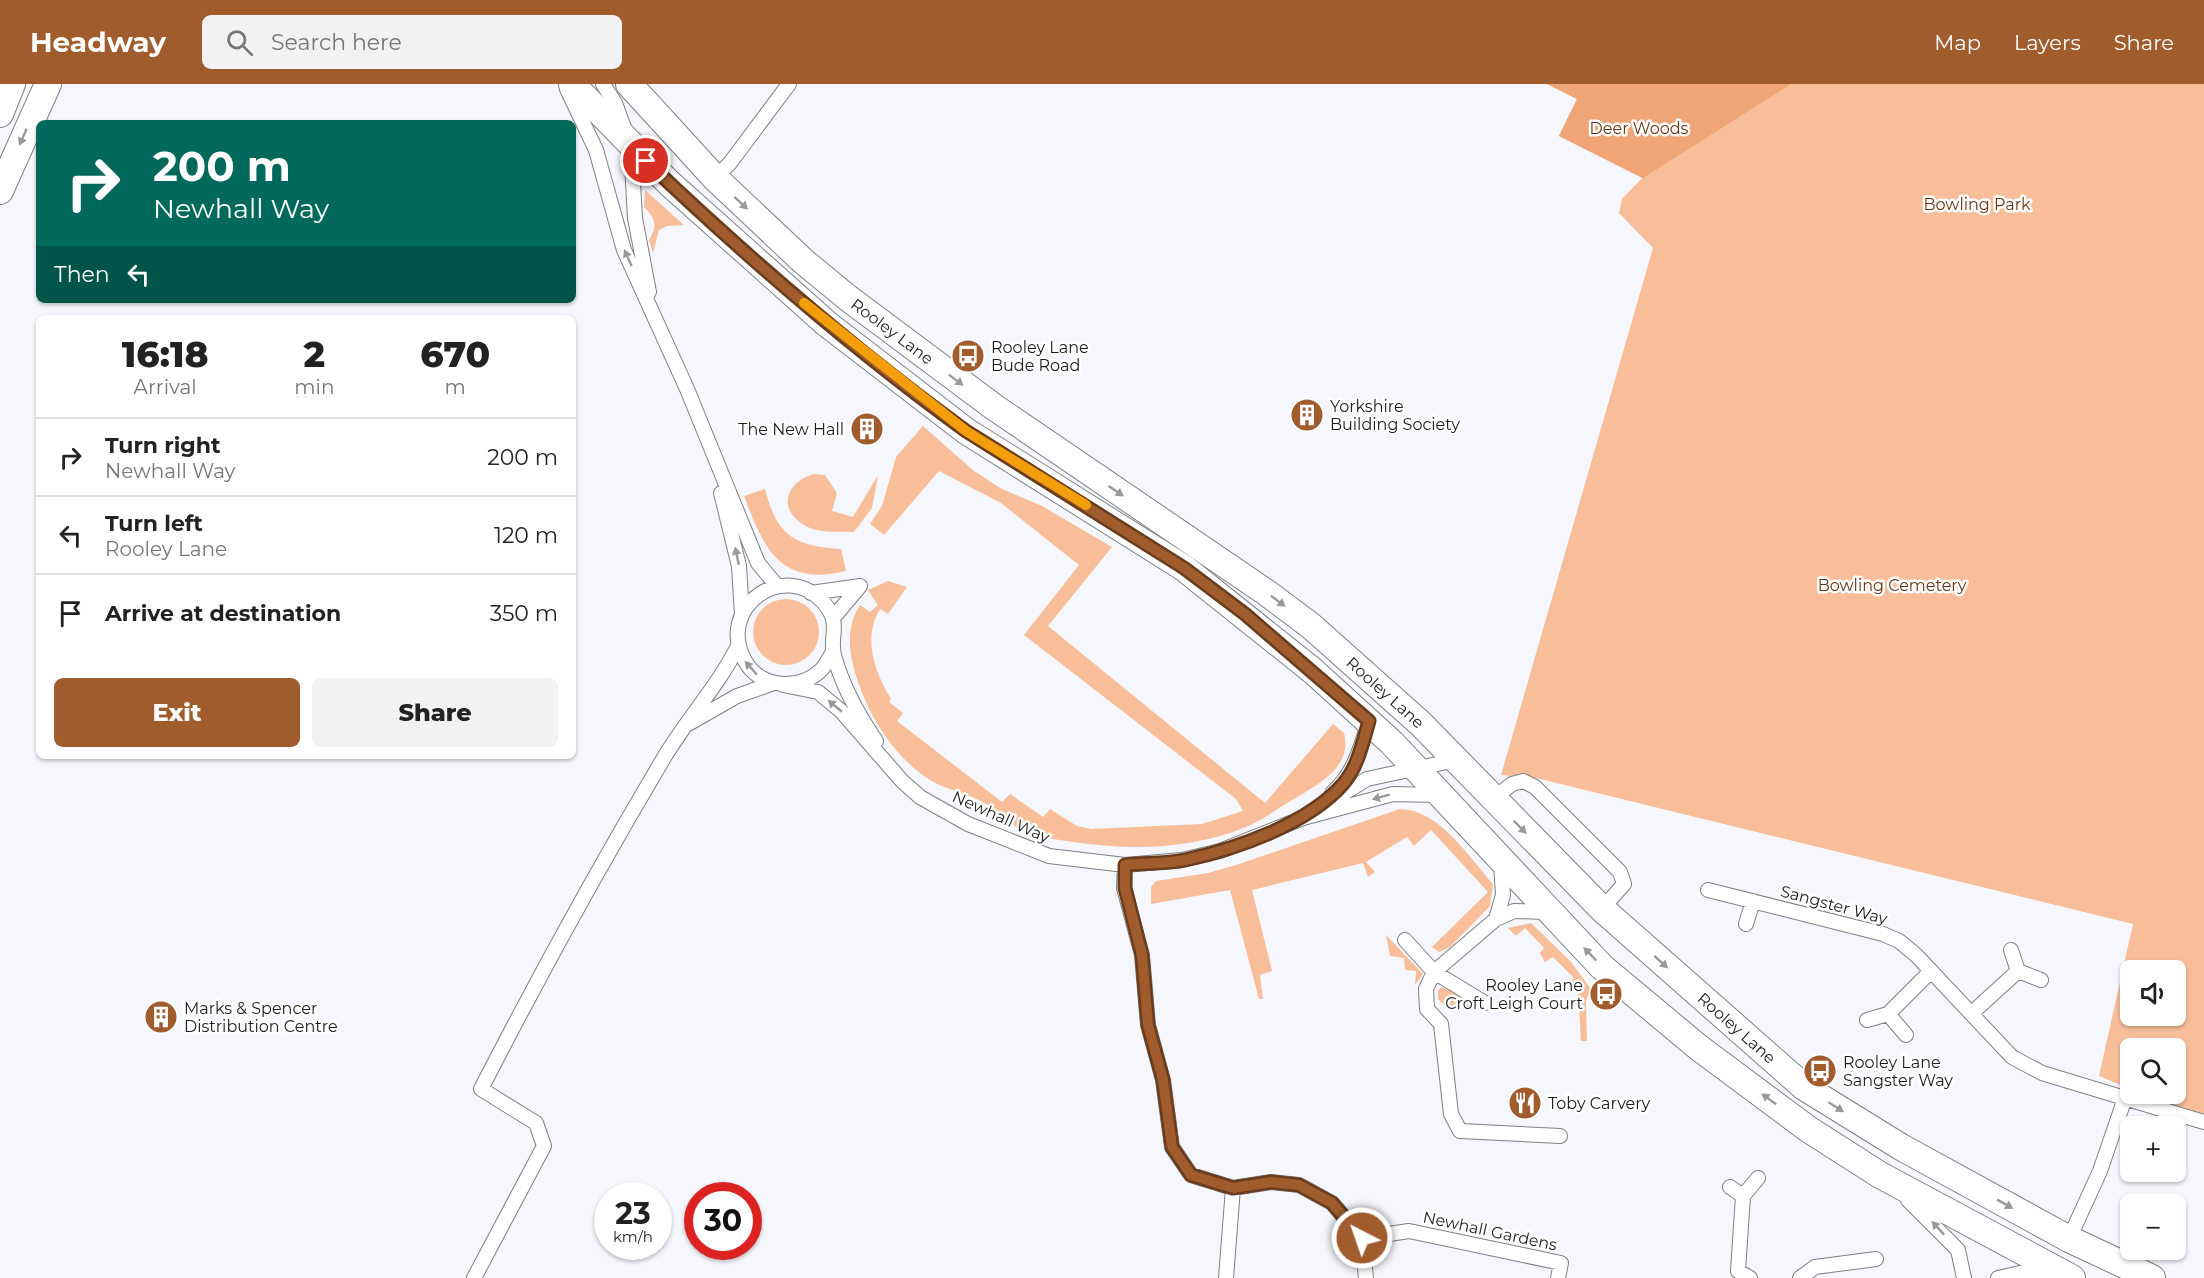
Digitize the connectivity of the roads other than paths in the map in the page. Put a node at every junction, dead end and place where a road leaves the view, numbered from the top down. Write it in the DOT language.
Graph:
graph roads {
  1 [pos="12,84"];
  2 [pos="48,84"];
  3 [pos="565,84"];
  4 [pos="572,84"];
  5 [pos="603,84"];
  6 [pos="629,84"];
  7 [pos="789,84"];
  8 [pos="0,114"];
  9 [pos="632,147"];
  10 [pos="715,178"];
  11 [pos="0,191"];
  12 [pos="653,311"];
  13 [pos="699,422"];
  14 [pos="777,586"];
  15 [pos="811,593"];
  16 [pos="742,614"];
  17 [pos="833,618"];
  18 [pos="738,646"];
  19 [pos="833,652"];
  20 [pos="779,684"];
  21 [pos="1369,721"];
  22 [pos="684,726"];
  23 [pos="1456,760"];
  24 [pos="1415,767"];
  25 [pos="902,781"];
  26 [pos="1439,795"];
  27 [pos="1493,799"];
  28 [pos="1303,818"];
  29 [pos="1502,862"];
  30 [pos="1125,865"];
  31 [pos="1708,890"];
  32 [pos="1753,901"];
  33 [pos="1602,909"];
  34 [pos="1549,912"];
  35 [pos="1496,919"];
  36 [pos="1746,924"];
  37 [pos="1405,940"];
  38 [pos="2011,950"];
  39 [pos="2019,970"];
  40 [pos="1434,972"];
  41 [pos="1930,972"];
  42 [pos="2041,980"];
  43 [pos="1485,1003"];
  44 [pos="1972,1012"];
  45 [pos="1888,1014"];
  46 [pos="1867,1020"];
  47 [pos="1906,1035"];
  48 [pos="2120,1096"];
  49 [pos="2123,1104"];
  50 [pos="2145,1104"];
  51 [pos="2204,1122"];
  52 [pos="1560,1136"];
  53 [pos="1880,1175"];
  54 [pos="1758,1178"];
  55 [pos="1730,1187"];
  56 [pos="1233,1188"];
  57 [pos="1743,1196"];
  58 [pos="1362,1238"];
  59 [pos="2068,1239"];
  60 [pos="1876,1259"];
  61 [pos="474,1278"];
  62 [pos="1226,1278"];
  63 [pos="1366,1278"];
  64 [pos="1558,1278"];
  65 [pos="1750,1278"];
  66 [pos="1800,1278"];
  67 [pos="1964,1278"];
  68 [pos="1998,1278"];
  69 [pos="2071,1278"];
  70 [pos="2152,1278"];
  1 -- 8 [label="highway"];
  2 -- 11 [label="highway, one-way"];
  12 -- 3 [label="street, one-way"];
  4 -- 9 [label="highway, Rooley Lane"];
  5 -- 9 [label="street"];
  6 -- 10 [label="highway, Rooley Lane"];
  7 -- 10 [label="street"];
  9 -- 12 [label="street"];
  9 -- 21 [label="highway, Rooley Lane"];
  10 -- 23 [label="highway, Rooley Lane, one-way"];
  12 -- 13 [label="street"];
  13 -- 14 [label="street"];
  16 -- 13 [label="street, one-way"];
  14 -- 15 [label="street"];
  14 -- 16 [label="street"];
  15 -- 17 [label="street"];
  15 -- 17 [label="street"];
  16 -- 18 [label="street"];
  17 -- 19 [label="street, Newhall Way"];
  20 -- 18 [label="street, Newhall Way, one-way"];
  18 -- 22 [label="street"];
  19 -- 20 [label="street"];
  19 -- 25 [label="street, Newhall Way"];
  20 -- 22 [label="street"];
  25 -- 20 [label="street, Newhall Way, one-way"];
  21 -- 24 [label="highway, Rooley Lane"];
  21 -- 28 [label="street, Newhall Way"];
  22 -- 61 [label="street"];
  23 -- 24 [label="street, Newhall Way"];
  23 -- 27 [label="highway, Rooley Lane"];
  24 -- 26 [label="highway, Rooley Lane"];
  24 -- 28 [label="street, Newhall Way"];
  25 -- 30 [label="street, Newhall Way"];
  26 -- 28 [label="street, Newhall Way, one-way"];
  26 -- 29 [label="highway, Rooley Lane"];
  27 -- 33 [label="highway, Rooley Lane, one-way"];
  27 -- 33 [label="street"];
  28 -- 30 [label="street, Newhall Way"];
  29 -- 34 [label="highway, Rooley Lane"];
  29 -- 35 [label="street"];
  30 -- 56 [label="street"];
  31 -- 32 [label="street, Sangster Way"];
  32 -- 36 [label="street"];
  32 -- 41 [label="street, Sangster Way"];
  33 -- 59 [label="highway, Rooley Lane, one-way"];
  34 -- 35 [label="street"];
  53 -- 34 [label="highway, Rooley Lane, one-way"];
  35 -- 40 [label="street"];
  37 -- 40 [label="street"];
  38 -- 39 [label="street"];
  39 -- 42 [label="street"];
  39 -- 44 [label="street"];
  40 -- 43 [label="street"];
  40 -- 52 [label="street"];
  41 -- 44 [label="street, Sangster Way"];
  41 -- 45 [label="street"];
  44 -- 48 [label="street, Sangster Way"];
  45 -- 46 [label="street"];
  45 -- 47 [label="street"];
  49 -- 59 [label="street"];
  50 -- 51 [label="street, Sangster Way"];
  67 -- 53 [label="street, one-way"];
  53 -- 69 [label="highway, Rooley Lane"];
  54 -- 57 [label="street"];
  55 -- 57 [label="street"];
  56 -- 58 [label="street"];
  56 -- 62 [label="street"];
  57 -- 65 [label="street"];
  58 -- 63 [label="street"];
  58 -- 64 [label="street, Newhall Gardens"];
  59 -- 70 [label="highway, Rooley Lane"];
  60 -- 66 [label="street"];
  68 -- 69 [label="street"];
}
